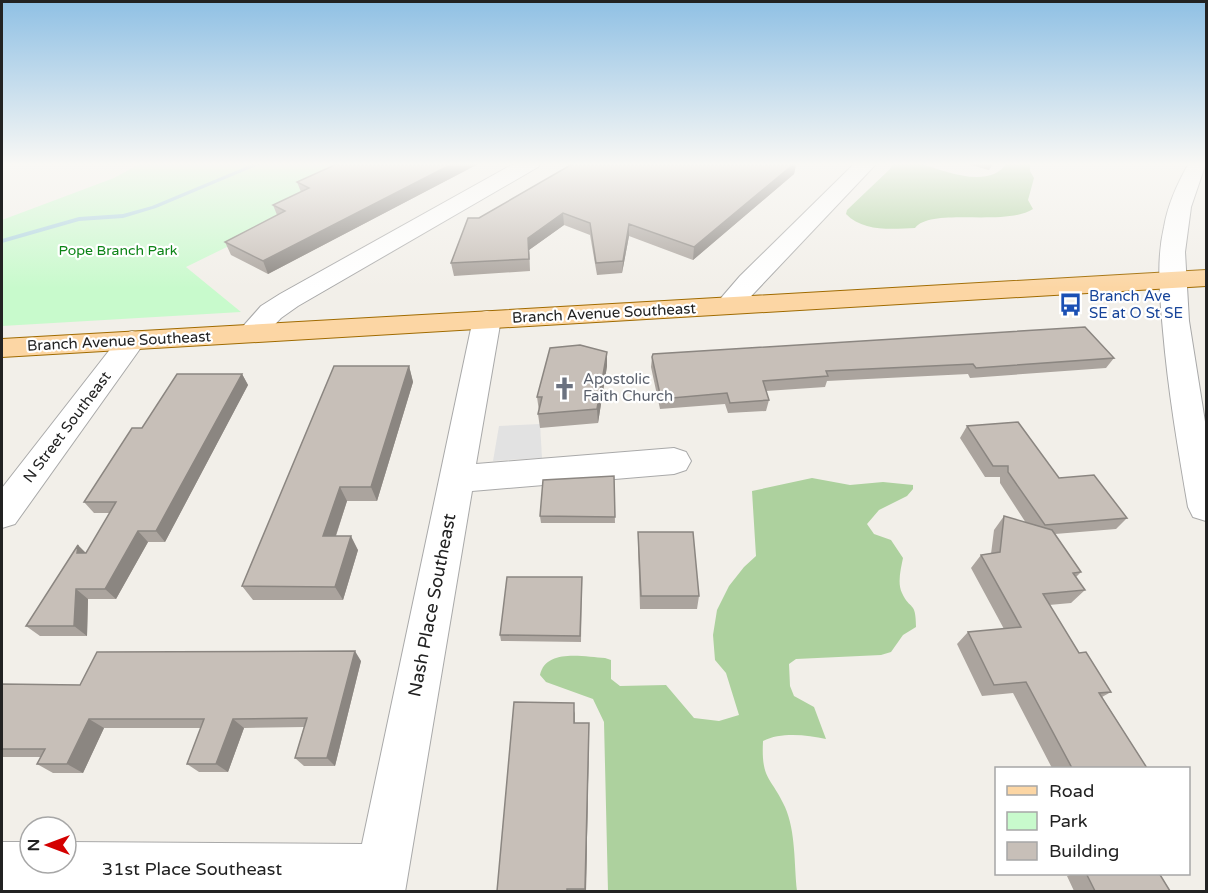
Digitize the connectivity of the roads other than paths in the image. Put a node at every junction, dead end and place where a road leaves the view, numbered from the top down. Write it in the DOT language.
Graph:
graph roads {
  1 [pos="457,205"];
  2 [pos="825,205"];
  3 [pos="1180,205"];
  4 [pos="1206,278"];
  5 [pos="1170,280"];
  6 [pos="728,305"];
  7 [pos="487,320"];
  8 [pos="250,333"];
  9 [pos="132,340"];
  10 [pos="2,348"];
  11 [pos="674,461"];
  12 [pos="456,479"];
  13 [pos="1206,507"];
  14 [pos="2,514"];
  15 [pos="2,868"];
  16 [pos="72,880"];
  17 [pos="380,881"];
  1 -- 8 [label="street"];
  2 -- 6 [label="street"];
  3 -- 5 [label="street"];
  4 -- 5 [label="main road, Branch Avenue Southeast"];
  5 -- 6 [label="main road, Branch Avenue Southeast"];
  5 -- 13 [label="street"];
  6 -- 7 [label="main road, Branch Avenue Southeast"];
  7 -- 8 [label="main road, Branch Avenue Southeast"];
  7 -- 12 [label="street, Nash Place Southeast"];
  8 -- 9 [label="main road, Branch Avenue Southeast"];
  9 -- 10 [label="main road, Branch Avenue Southeast"];
  9 -- 14 [label="street, N Street Southeast"];
  11 -- 12 [label="street"];
  12 -- 17 [label="street, Nash Place Southeast"];
  15 -- 16 [label="street, 31st Place Southeast"];
  16 -- 17 [label="street, 31st Place Southeast"];
}
